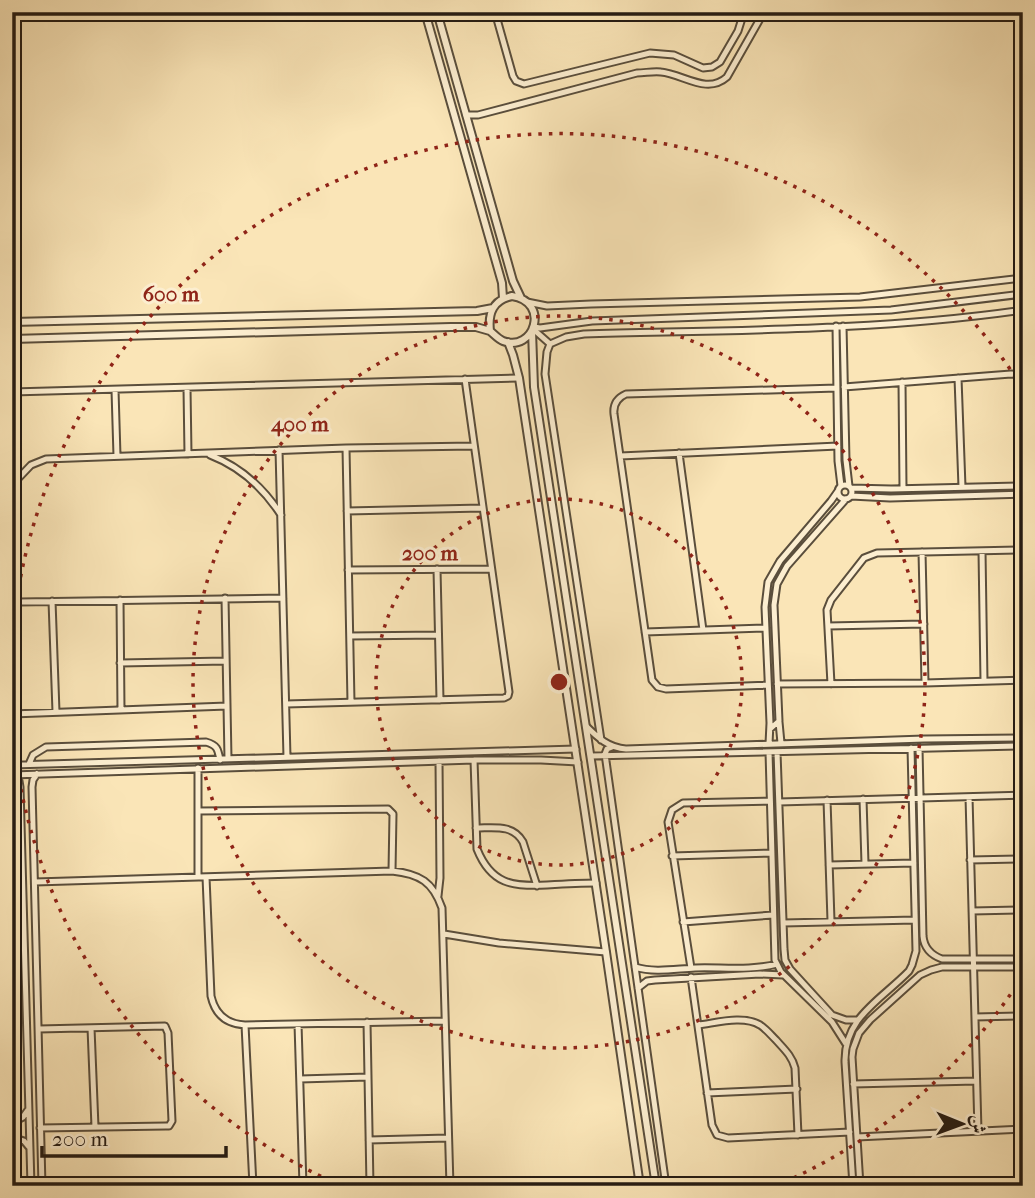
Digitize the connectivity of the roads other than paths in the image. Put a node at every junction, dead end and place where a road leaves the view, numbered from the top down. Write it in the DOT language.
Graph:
graph roads {
  1 [pos="425,12"];
  2 [pos="437,12"];
  3 [pos="495,12"];
  4 [pos="744,12"];
  5 [pos="764,12"];
  6 [pos="466,115"];
  7 [pos="505,251"];
  8 [pos="494,255"];
  9 [pos="1023,278"];
  10 [pos="1023,294"];
  11 [pos="503,298"];
  12 [pos="524,300"];
  13 [pos="591,303"];
  14 [pos="493,308"];
  15 [pos="1023,310"];
  16 [pos="592,321"];
  17 [pos="12,322"];
  18 [pos="836,326"];
  19 [pos="843,326"];
  20 [pos="533,329"];
  21 [pos="490,331"];
  22 [pos="12,339"];
  23 [pos="508,342"];
  24 [pos="551,344"];
  25 [pos="1023,375"];
  26 [pos="519,378"];
  27 [pos="958,378"];
  28 [pos="465,380"];
  29 [pos="902,382"];
  30 [pos="844,387"];
  31 [pos="187,388"];
  32 [pos="837,388"];
  33 [pos="115,390"];
  34 [pos="12,392"];
  35 [pos="473,446"];
  36 [pos="838,446"];
  37 [pos="346,448"];
  38 [pos="279,450"];
  39 [pos="679,453"];
  40 [pos="188,454"];
  41 [pos="208,454"];
  42 [pos="117,456"];
  43 [pos="620,456"];
  44 [pos="12,485"];
  45 [pos="1023,486"];
  46 [pos="850,487"];
  47 [pos="962,487"];
  48 [pos="903,488"];
  49 [pos="839,489"];
  50 [pos="1023,494"];
  51 [pos="848,498"];
  52 [pos="482,508"];
  53 [pos="347,511"];
  54 [pos="281,514"];
  55 [pos="1023,550"];
  56 [pos="982,551"];
  57 [pos="922,552"];
  58 [pos="348,569"];
  59 [pos="437,569"];
  60 [pos="491,569"];
  61 [pos="225,598"];
  62 [pos="283,598"];
  63 [pos="12,600"];
  64 [pos="120,600"];
  65 [pos="52,601"];
  66 [pos="924,624"];
  67 [pos="828,626"];
  68 [pos="766,628"];
  69 [pos="703,630"];
  70 [pos="645,632"];
  71 [pos="439,635"];
  72 [pos="350,636"];
  73 [pos="226,661"];
  74 [pos="120,663"];
  75 [pos="1023,680"];
  76 [pos="984,681"];
  77 [pos="925,683"];
  78 [pos="777,684"];
  79 [pos="831,684"];
  80 [pos="768,685"];
  81 [pos="440,700"];
  82 [pos="351,702"];
  83 [pos="286,704"];
  84 [pos="227,706"];
  85 [pos="121,709"];
  86 [pos="56,712"];
  87 [pos="12,713"];
  88 [pos="779,721"];
  89 [pos="586,726"];
  90 [pos="770,729"];
  91 [pos="1023,738"];
  92 [pos="601,740"];
  93 [pos="849,741"];
  94 [pos="781,743"];
  95 [pos="769,744"];
  96 [pos="713,745"];
  97 [pos="1023,746"];
  98 [pos="612,747"];
  99 [pos="576,748"];
  100 [pos="911,748"];
  101 [pos="919,748"];
  102 [pos="850,750"];
  103 [pos="541,751"];
  104 [pos="769,752"];
  105 [pos="777,752"];
  106 [pos="713,754"];
  107 [pos="605,756"];
  108 [pos="287,757"];
  109 [pos="591,757"];
  110 [pos="228,759"];
  111 [pos="172,760"];
  112 [pos="220,760"];
  113 [pos="474,760"];
  114 [pos="541,760"];
  115 [pos="439,761"];
  116 [pos="578,762"];
  117 [pos="29,764"];
  118 [pos="12,765"];
  119 [pos="198,768"];
  120 [pos="172,769"];
  121 [pos="37,774"];
  122 [pos="13,775"];
  123 [pos="1023,795"];
  124 [pos="969,797"];
  125 [pos="912,798"];
  126 [pos="920,798"];
  127 [pos="863,799"];
  128 [pos="827,800"];
  129 [pos="770,801"];
  130 [pos="779,802"];
  131 [pos="198,811"];
  132 [pos="476,828"];
  133 [pos="772,853"];
  134 [pos="672,856"];
  135 [pos="1023,859"];
  136 [pos="970,860"];
  137 [pos="914,863"];
  138 [pos="865,864"];
  139 [pos="829,865"];
  140 [pos="392,871"];
  141 [pos="198,877"];
  142 [pos="206,877"];
  143 [pos="35,882"];
  144 [pos="596,883"];
  145 [pos="537,886"];
  146 [pos="438,896"];
  147 [pos="1023,910"];
  148 [pos="972,911"];
  149 [pos="773,915"];
  150 [pos="915,920"];
  151 [pos="831,921"];
  152 [pos="683,922"];
  153 [pos="783,923"];
  154 [pos="443,934"];
  155 [pos="619,940"];
  156 [pos="605,942"];
  157 [pos="606,952"];
  158 [pos="973,959"];
  159 [pos="1023,959"];
  160 [pos="777,964"];
  161 [pos="635,967"];
  162 [pos="735,967"];
  163 [pos="973,967"];
  164 [pos="1023,967"];
  165 [pos="691,968"];
  166 [pos="650,970"];
  167 [pos="735,975"];
  168 [pos="785,976"];
  169 [pos="691,977"];
  170 [pos="651,980"];
  171 [pos="638,988"];
  172 [pos="1023,1016"];
  173 [pos="975,1017"];
  174 [pos="858,1020"];
  175 [pos="444,1021"];
  176 [pos="367,1023"];
  177 [pos="298,1024"];
  178 [pos="698,1025"];
  179 [pos="245,1026"];
  180 [pos="91,1027"];
  181 [pos="38,1029"];
  182 [pos="846,1044"];
  183 [pos="368,1077"];
  184 [pos="300,1079"];
  185 [pos="976,1081"];
  186 [pos="853,1084"];
  187 [pos="797,1089"];
  188 [pos="708,1093"];
  189 [pos="29,1108"];
  190 [pos="12,1124"];
  191 [pos="95,1127"];
  192 [pos="40,1128"];
  193 [pos="1023,1129"];
  194 [pos="978,1131"];
  195 [pos="850,1132"];
  196 [pos="798,1135"];
  197 [pos="12,1137"];
  198 [pos="857,1137"];
  199 [pos="448,1138"];
  200 [pos="369,1140"];
  201 [pos="30,1150"];
  202 [pos="1023,1181"];
  203 [pos="655,1182"];
  204 [pos="449,1185"];
  205 [pos="935,1185"];
  206 [pos="32,1186"];
  207 [pos="42,1186"];
  208 [pos="253,1186"];
  209 [pos="303,1186"];
  210 [pos="370,1186"];
  211 [pos="640,1186"];
  212 [pos="664,1186"];
  213 [pos="856,1186"];
  1 -- 8 [label="street"];
  2 -- 6 [label="street"];
  3 -- 4 [label="street"];
  5 -- 6 [label="street"];
  6 -- 7 [label="street"];
  7 -- 8 [label="street"];
  7 -- 12 [label="street"];
  8 -- 11 [label="street"];
  9 -- 13 [label="street"];
  10 -- 16 [label="street"];
  11 -- 12 [label="street"];
  11 -- 14 [label="street"];
  12 -- 13 [label="street"];
  12 -- 20 [label="street"];
  13 -- 16 [label="street"];
  14 -- 17 [label="street"];
  14 -- 21 [label="street"];
  15 -- 19 [label="street"];
  16 -- 20 [label="street"];
  18 -- 19 [label="street"];
  18 -- 24 [label="street"];
  18 -- 32 [label="street"];
  19 -- 30 [label="street"];
  20 -- 23 [label="street"];
  20 -- 24 [label="street"];
  20 -- 89 [label="street"];
  21 -- 22 [label="street"];
  21 -- 23 [label="street"];
  23 -- 26 [label="street"];
  24 -- 92 [label="street"];
  25 -- 27 [label="street"];
  26 -- 28 [label="street"];
  26 -- 99 [label="street"];
  27 -- 29 [label="street"];
  27 -- 47 [label="street"];
  28 -- 31 [label="street"];
  28 -- 35 [label="street"];
  29 -- 30 [label="street"];
  29 -- 48 [label="street"];
  30 -- 46 [label="street"];
  31 -- 33 [label="street"];
  31 -- 40 [label="street"];
  32 -- 36 [label="street"];
  32 -- 43 [label="street"];
  33 -- 34 [label="street"];
  33 -- 42 [label="street"];
  35 -- 37 [label="street"];
  35 -- 52 [label="street"];
  36 -- 39 [label="street"];
  36 -- 49 [label="street"];
  37 -- 38 [label="street"];
  37 -- 53 [label="street"];
  38 -- 41 [label="street"];
  38 -- 54 [label="street"];
  39 -- 43 [label="street"];
  39 -- 69 [label="street"];
  40 -- 41 [label="street"];
  40 -- 42 [label="street"];
  41 -- 54 [label="street"];
  42 -- 44 [label="street"];
  43 -- 70 [label="street"];
  45 -- 47 [label="street"];
  46 -- 48 [label="street"];
  46 -- 49 [label="street"];
  46 -- 51 [label="street"];
  47 -- 48 [label="street"];
  49 -- 51 [label="street"];
  49 -- 68 [label="street"];
  50 -- 51 [label="street"];
  51 -- 78 [label="street"];
  52 -- 53 [label="street"];
  52 -- 60 [label="street"];
  53 -- 58 [label="street"];
  54 -- 62 [label="street"];
  55 -- 56 [label="street"];
  56 -- 57 [label="street"];
  56 -- 76 [label="street"];
  57 -- 66 [label="street"];
  57 -- 67 [label="street"];
  58 -- 59 [label="street"];
  58 -- 72 [label="street"];
  59 -- 60 [label="street"];
  59 -- 71 [label="street"];
  60 -- 81 [label="street"];
  61 -- 62 [label="street"];
  61 -- 64 [label="street"];
  61 -- 73 [label="street"];
  62 -- 83 [label="street"];
  63 -- 65 [label="street"];
  64 -- 65 [label="street"];
  64 -- 74 [label="street"];
  65 -- 86 [label="street"];
  66 -- 67 [label="street"];
  66 -- 77 [label="street"];
  67 -- 79 [label="street"];
  68 -- 69 [label="street"];
  68 -- 80 [label="street"];
  69 -- 70 [label="street"];
  70 -- 80 [label="street"];
  71 -- 72 [label="street"];
  71 -- 81 [label="street"];
  72 -- 82 [label="street"];
  73 -- 74 [label="street"];
  73 -- 84 [label="street"];
  74 -- 85 [label="street"];
  75 -- 76 [label="street"];
  76 -- 77 [label="street"];
  77 -- 79 [label="street"];
  78 -- 79 [label="street"];
  78 -- 88 [label="street"];
  80 -- 90 [label="street"];
  81 -- 82 [label="street"];
  82 -- 83 [label="street"];
  83 -- 108 [label="street"];
  84 -- 85 [label="street"];
  84 -- 110 [label="street"];
  85 -- 86 [label="street"];
  86 -- 87 [label="street"];
  88 -- 90 [label="street"];
  88 -- 94 [label="street"];
  89 -- 92 [label="street"];
  89 -- 109 [label="street"];
  90 -- 95 [label="street"];
  91 -- 93 [label="street"];
  92 -- 98 [label="street"];
  93 -- 94 [label="street"];
  93 -- 102 [label="street"];
  94 -- 95 [label="street"];
  95 -- 96 [label="street"];
  96 -- 98 [label="street"];
  96 -- 106 [label="street"];
  97 -- 101 [label="street"];
  98 -- 107 [label="street"];
  99 -- 103 [label="street"];
  99 -- 116 [label="street"];
  100 -- 101 [label="street"];
  100 -- 102 [label="street"];
  100 -- 125 [label="street"];
  101 -- 126 [label="street"];
  102 -- 105 [label="street"];
  103 -- 108 [label="street"];
  103 -- 114 [label="street"];
  104 -- 105 [label="street"];
  104 -- 106 [label="street"];
  104 -- 129 [label="street"];
  105 -- 130 [label="street"];
  106 -- 107 [label="street"];
  107 -- 109 [label="street"];
  107 -- 161 [label="street"];
  108 -- 110 [label="street"];
  109 -- 155 [label="street"];
  110 -- 112 [label="street"];
  111 -- 112 [label="street"];
  111 -- 117 [label="street"];
  111 -- 120 [label="street"];
  112 -- 117 [label="street"];
  113 -- 114 [label="street"];
  113 -- 115 [label="street"];
  113 -- 132 [label="street"];
  114 -- 116 [label="street"];
  115 -- 119 [label="street"];
  115 -- 146 [label="street"];
  116 -- 144 [label="street"];
  117 -- 118 [label="street"];
  119 -- 120 [label="street"];
  119 -- 131 [label="street"];
  120 -- 121 [label="street"];
  121 -- 122 [label="street"];
  121 -- 143 [label="street"];
  122 -- 189 [label="street"];
  123 -- 124 [label="street"];
  124 -- 126 [label="street"];
  124 -- 136 [label="street"];
  125 -- 126 [label="street"];
  125 -- 127 [label="street"];
  125 -- 137 [label="street"];
  126 -- 158 [label="street"];
  127 -- 128 [label="street"];
  127 -- 138 [label="street"];
  128 -- 130 [label="street"];
  128 -- 139 [label="street"];
  129 -- 133 [label="street"];
  129 -- 134 [label="street"];
  130 -- 153 [label="street"];
  131 -- 140 [label="street"];
  131 -- 141 [label="street"];
  132 -- 145 [label="street"];
  132 -- 145 [label="street"];
  133 -- 134 [label="street"];
  133 -- 149 [label="street"];
  134 -- 152 [label="street"];
  135 -- 136 [label="street"];
  136 -- 148 [label="street"];
  137 -- 138 [label="street"];
  137 -- 150 [label="street"];
  138 -- 139 [label="street"];
  139 -- 151 [label="street"];
  140 -- 142 [label="street"];
  140 -- 146 [label="street"];
  141 -- 142 [label="street"];
  141 -- 143 [label="street"];
  142 -- 179 [label="street"];
  143 -- 181 [label="street"];
  144 -- 145 [label="street"];
  144 -- 156 [label="street"];
  146 -- 154 [label="street"];
  147 -- 148 [label="street"];
  148 -- 158 [label="street"];
  149 -- 152 [label="street"];
  149 -- 160 [label="street"];
  150 -- 151 [label="street"];
  150 -- 174 [label="street"];
  151 -- 153 [label="street"];
  152 -- 165 [label="street"];
  153 -- 174 [label="street"];
  154 -- 157 [label="street"];
  154 -- 175 [label="street"];
  155 -- 156 [label="street"];
  155 -- 203 [label="street"];
  156 -- 157 [label="street"];
  157 -- 211 [label="street"];
  158 -- 159 [label="street"];
  158 -- 163 [label="street"];
  160 -- 162 [label="street"];
  160 -- 168 [label="street"];
  161 -- 166 [label="street"];
  161 -- 171 [label="street"];
  162 -- 165 [label="street"];
  162 -- 167 [label="street"];
  163 -- 164 [label="street"];
  163 -- 173 [label="street"];
  163 -- 186 [label="street"];
  165 -- 166 [label="street"];
  166 -- 170 [label="street"];
  167 -- 168 [label="street"];
  167 -- 169 [label="street"];
  168 -- 182 [label="street"];
  169 -- 170 [label="street"];
  169 -- 178 [label="street"];
  170 -- 171 [label="street"];
  171 -- 212 [label="street"];
  172 -- 173 [label="street"];
  173 -- 185 [label="street"];
  174 -- 182 [label="street"];
  175 -- 176 [label="street"];
  175 -- 199 [label="street"];
  176 -- 177 [label="street"];
  176 -- 183 [label="street"];
  177 -- 179 [label="street"];
  177 -- 184 [label="street"];
  178 -- 187 [label="street"];
  178 -- 188 [label="street"];
  179 -- 208 [label="street"];
  180 -- 181 [label="street"];
  180 -- 191 [label="street"];
  180 -- 191 [label="street"];
  181 -- 192 [label="street"];
  182 -- 195 [label="street"];
  183 -- 184 [label="street"];
  183 -- 200 [label="street"];
  184 -- 209 [label="street"];
  185 -- 186 [label="street"];
  185 -- 194 [label="street"];
  186 -- 198 [label="street"];
  187 -- 188 [label="street"];
  187 -- 196 [label="street"];
  188 -- 196 [label="street"];
  189 -- 190 [label="street"];
  189 -- 201 [label="street"];
  191 -- 192 [label="street"];
  192 -- 207 [label="street"];
  193 -- 194 [label="street"];
  194 -- 198 [label="street"];
  195 -- 196 [label="street"];
  195 -- 213 [label="street"];
  197 -- 201 [label="street"];
  198 -- 213 [label="street"];
  199 -- 200 [label="street"];
  199 -- 204 [label="street"];
  200 -- 210 [label="street"];
  201 -- 206 [label="street"];
  202 -- 205 [label="street"];
  203 -- 212 [label="street"];
  205 -- 213 [label="street"];
}
